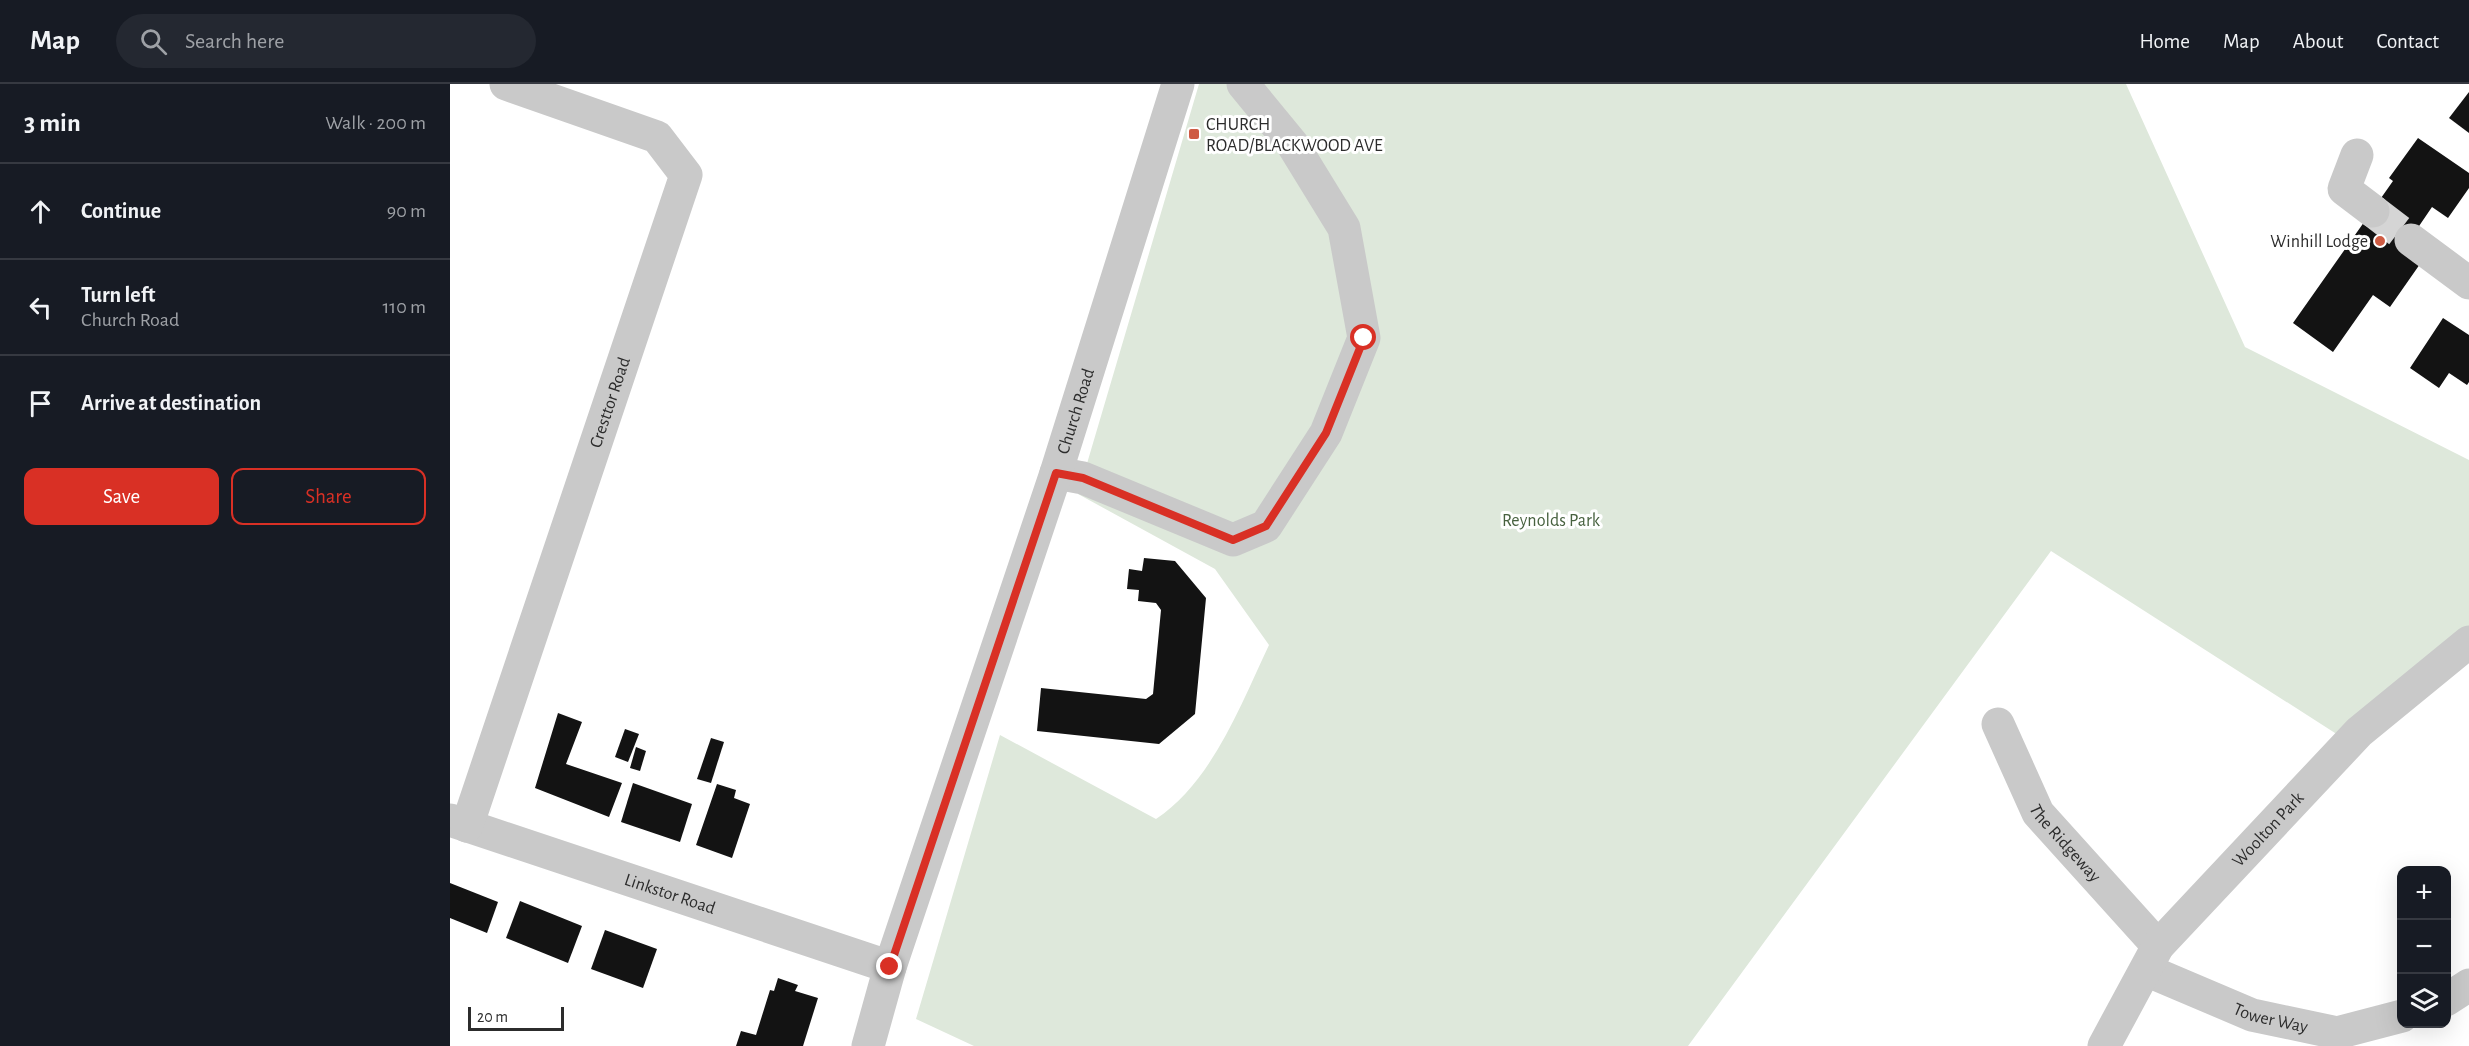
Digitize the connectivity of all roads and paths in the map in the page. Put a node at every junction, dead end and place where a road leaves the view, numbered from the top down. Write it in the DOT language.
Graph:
graph roads {
  1 [pos="506,84"];
  2 [pos="1178,84"];
  3 [pos="1243,84"];
  4 [pos="2357,155"];
  5 [pos="2373,211"];
  6 [pos="2411,240"];
  7 [pos="2469,283"];
  8 [pos="1056,473"];
  9 [pos="2469,642"];
  10 [pos="1998,724"];
  11 [pos="459,823"];
  12 [pos="2152,958"];
  13 [pos="890,967"];
  14 [pos="2469,985"];
  15 [pos="2451,997"];
  16 [pos="2397,1017"];
  17 [pos="868,1046"];
  18 [pos="2104,1046"];
  1 -- 11 [label="street, Cresttor Road"];
  2 -- 8 [label="street, Church Road"];
  3 -- 8 [label="street"];
  4 -- 5 [label="street"];
  6 -- 7 [label="street"];
  8 -- 13 [label="street, Church Road"];
  9 -- 12 [label="street, Woolton Park"];
  10 -- 12 [label="street, The Ridgeway"];
  11 -- 13 [label="street, Linkstor Road"];
  12 -- 16 [label="street, Tower Way"];
  12 -- 18 [label="street, Woolton Park"];
  13 -- 17 [label="street, Church Road"];
  14 -- 15 [label="street"];
}
